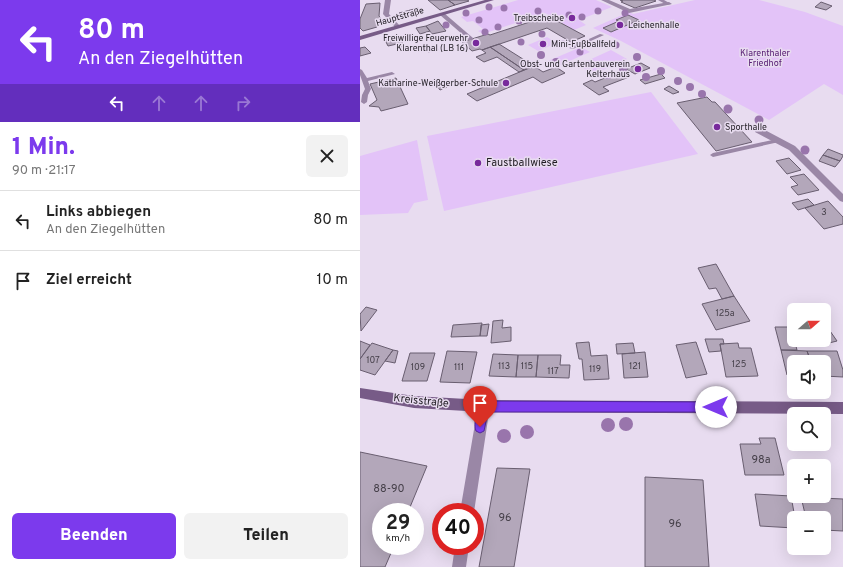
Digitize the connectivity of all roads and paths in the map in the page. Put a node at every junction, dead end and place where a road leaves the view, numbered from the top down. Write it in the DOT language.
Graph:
graph roads {
  1 [pos="388,0"];
  2 [pos="491,0"];
  3 [pos="604,0"];
  4 [pos="660,0"];
  5 [pos="670,4"];
  6 [pos="442,14"];
  7 [pos="398,27"];
  8 [pos="602,35"];
  9 [pos="360,38"];
  10 [pos="470,39"];
  11 [pos="571,48"];
  12 [pos="360,71"];
  13 [pos="392,74"];
  14 [pos="365,80"];
  15 [pos="364,102"];
  16 [pos="758,130"];
  17 [pos="777,141"];
  18 [pos="713,156"];
  19 [pos="843,199"];
  20 [pos="360,393"];
  21 [pos="484,406"];
  22 [pos="843,408"];
  23 [pos="468,503"];
  24 [pos="461,555"];
  25 [pos="459,567"];
  1 -- 7 [label="street"];
  2 -- 6 [label="street, Hauptstraße"];
  3 -- 5 [label="street"];
  4 -- 5 [label="lane"];
  6 -- 7 [label="street, Hauptstraße"];
  6 -- 10 [label="lane"];
  7 -- 9 [label="street, Hauptstraße"];
  8 -- 11 [label="lane"];
  12 -- 14 [label="lane"];
  13 -- 14 [label="lane"];
  14 -- 15 [label="lane"];
  16 -- 17 [label="street"];
  17 -- 18 [label="lane"];
  17 -- 19 [label="street"];
  20 -- 21 [label="street, Kreisstraße"];
  21 -- 22 [label="street, Kreisstraße"];
  21 -- 23 [label="street"];
  24 -- 25 [label="street"];
}
